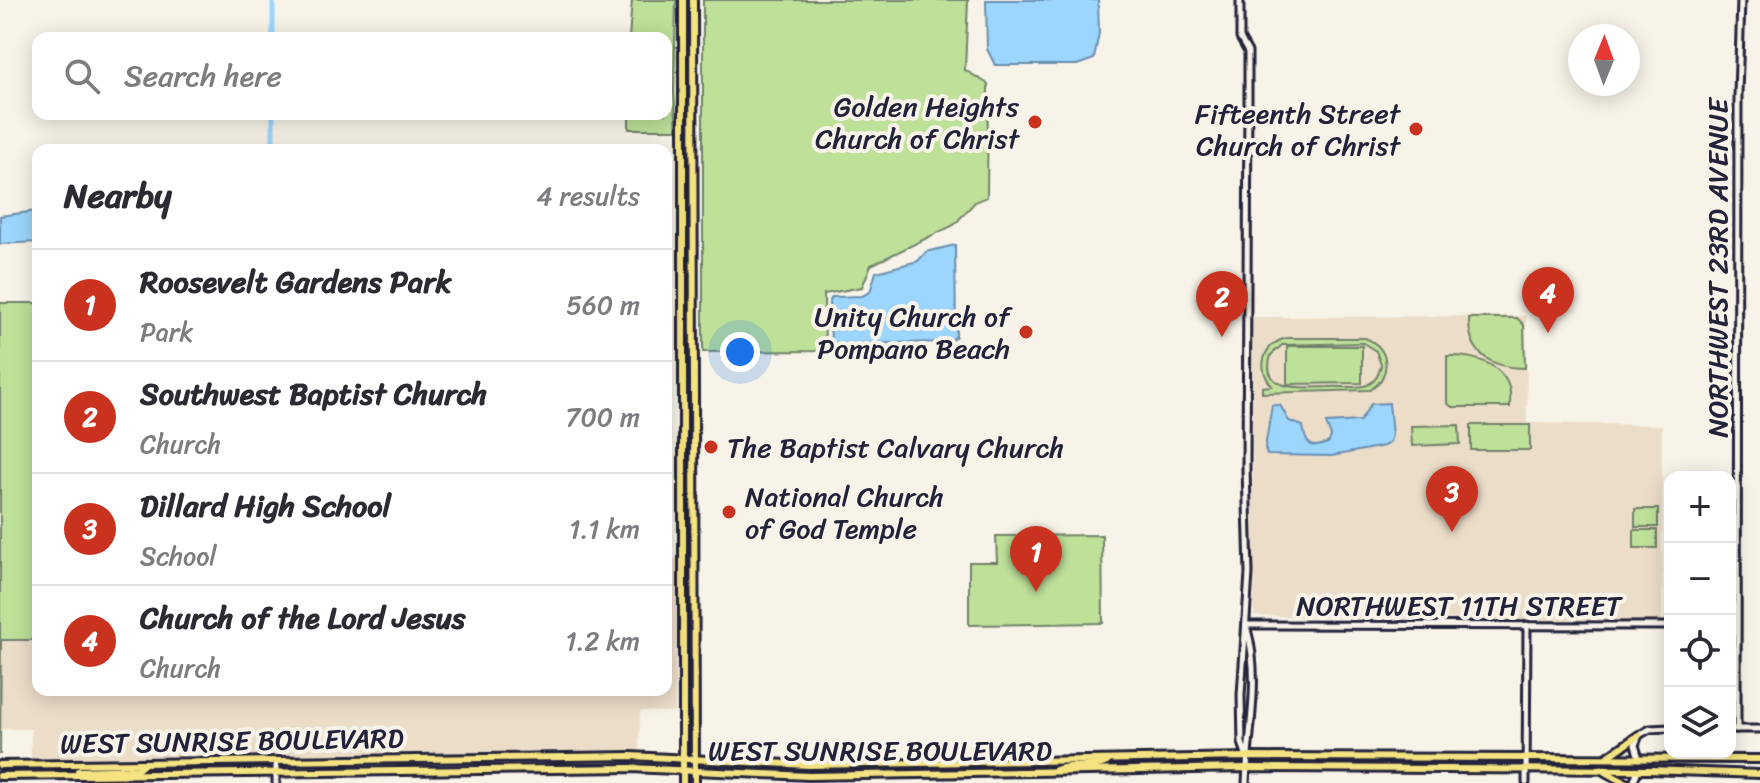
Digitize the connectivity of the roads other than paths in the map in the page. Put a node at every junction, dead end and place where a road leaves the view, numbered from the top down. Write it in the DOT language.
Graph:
graph roads {
  1 [pos="683,0"];
  2 [pos="693,0"];
  3 [pos="1240,0"];
  4 [pos="1741,0"];
  5 [pos="684,423"];
  6 [pos="694,440"];
  7 [pos="1734,615"];
  8 [pos="1527,625"];
  9 [pos="1664,626"];
  10 [pos="1247,627"];
  11 [pos="1664,728"];
  12 [pos="1736,729"];
  13 [pos="1760,729"];
  14 [pos="1639,735"];
  15 [pos="1247,757"];
  16 [pos="683,758"];
  17 [pos="695,759"];
  18 [pos="1526,759"];
  19 [pos="1604,759"];
  20 [pos="1639,759"];
  21 [pos="1760,759"];
  22 [pos="1107,760"];
  23 [pos="276,762"];
  24 [pos="144,764"];
  25 [pos="0,765"];
  26 [pos="897,765"];
  27 [pos="908,765"];
  28 [pos="1246,768"];
  29 [pos="1526,769"];
  30 [pos="1598,769"];
  31 [pos="1638,770"];
  32 [pos="683,771"];
  33 [pos="695,772"];
  34 [pos="1053,772"];
  35 [pos="276,773"];
  36 [pos="1760,774"];
  37 [pos="66,775"];
  38 [pos="880,775"];
  39 [pos="894,775"];
  40 [pos="0,776"];
  41 [pos="276,782"];
  42 [pos="683,783"];
  43 [pos="695,783"];
  44 [pos="1246,783"];
  45 [pos="1526,783"];
  46 [pos="1626,783"];
  47 [pos="1633,783"];
  1 -- 5 [label="main road"];
  2 -- 6 [label="main road"];
  3 -- 10 [label="street"];
  4 -- 7 [label="street, NORTHWEST 23RD AVENUE"];
  5 -- 6 [label="main road"];
  5 -- 16 [label="main road"];
  6 -- 17 [label="main road"];
  8 -- 9 [label="street, NORTHWEST 11TH STREET"];
  8 -- 10 [label="street, NORTHWEST 11TH STREET"];
  8 -- 18 [label="street"];
  10 -- 15 [label="street"];
  10 -- 15 [label="street"];
  11 -- 14 [label="street"];
  12 -- 13 [label="street"];
  14 -- 19 [label="main road"];
  14 -- 20 [label="street"];
  15 -- 18 [label="main road, WEST SUNRISE BOULEVARD"];
  15 -- 22 [label="main road, WEST SUNRISE BOULEVARD"];
  15 -- 28 [label="street"];
  16 -- 17 [label="main road, WEST SUNRISE BOULEVARD"];
  16 -- 23 [label="main road, WEST SUNRISE BOULEVARD"];
  16 -- 32 [label="main road"];
  17 -- 26 [label="main road, WEST SUNRISE BOULEVARD"];
  17 -- 33 [label="main road"];
  18 -- 19 [label="main road, WEST SUNRISE BOULEVARD"];
  18 -- 29 [label="street"];
  19 -- 20 [label="main road, WEST SUNRISE BOULEVARD"];
  20 -- 21 [label="main road, WEST SUNRISE BOULEVARD"];
  22 -- 27 [label="main road, WEST SUNRISE BOULEVARD"];
  22 -- 34 [label="main road"];
  23 -- 24 [label="main road, WEST SUNRISE BOULEVARD"];
  23 -- 35 [label="street"];
  24 -- 25 [label="main road, WEST SUNRISE BOULEVARD"];
  24 -- 37 [label="main road"];
  26 -- 27 [label="main road, WEST SUNRISE BOULEVARD"];
  26 -- 38 [label="main road"];
  27 -- 39 [label="main road"];
  28 -- 29 [label="main road, WEST SUNRISE BOULEVARD"];
  28 -- 34 [label="main road, WEST SUNRISE BOULEVARD"];
  28 -- 44 [label="street"];
  29 -- 30 [label="main road, WEST SUNRISE BOULEVARD"];
  29 -- 45 [label="street"];
  30 -- 31 [label="main road, WEST SUNRISE BOULEVARD"];
  30 -- 46 [label="main road"];
  31 -- 36 [label="main road, WEST SUNRISE BOULEVARD"];
  31 -- 47 [label="street"];
  32 -- 33 [label="main road, WEST SUNRISE BOULEVARD"];
  32 -- 35 [label="main road, WEST SUNRISE BOULEVARD"];
  32 -- 42 [label="main road"];
  33 -- 38 [label="main road, WEST SUNRISE BOULEVARD"];
  33 -- 43 [label="main road"];
  34 -- 39 [label="main road, WEST SUNRISE BOULEVARD"];
  35 -- 37 [label="main road, WEST SUNRISE BOULEVARD"];
  35 -- 41 [label="street"];
  37 -- 40 [label="main road, WEST SUNRISE BOULEVARD"];
  38 -- 39 [label="main road, WEST SUNRISE BOULEVARD"];
}
